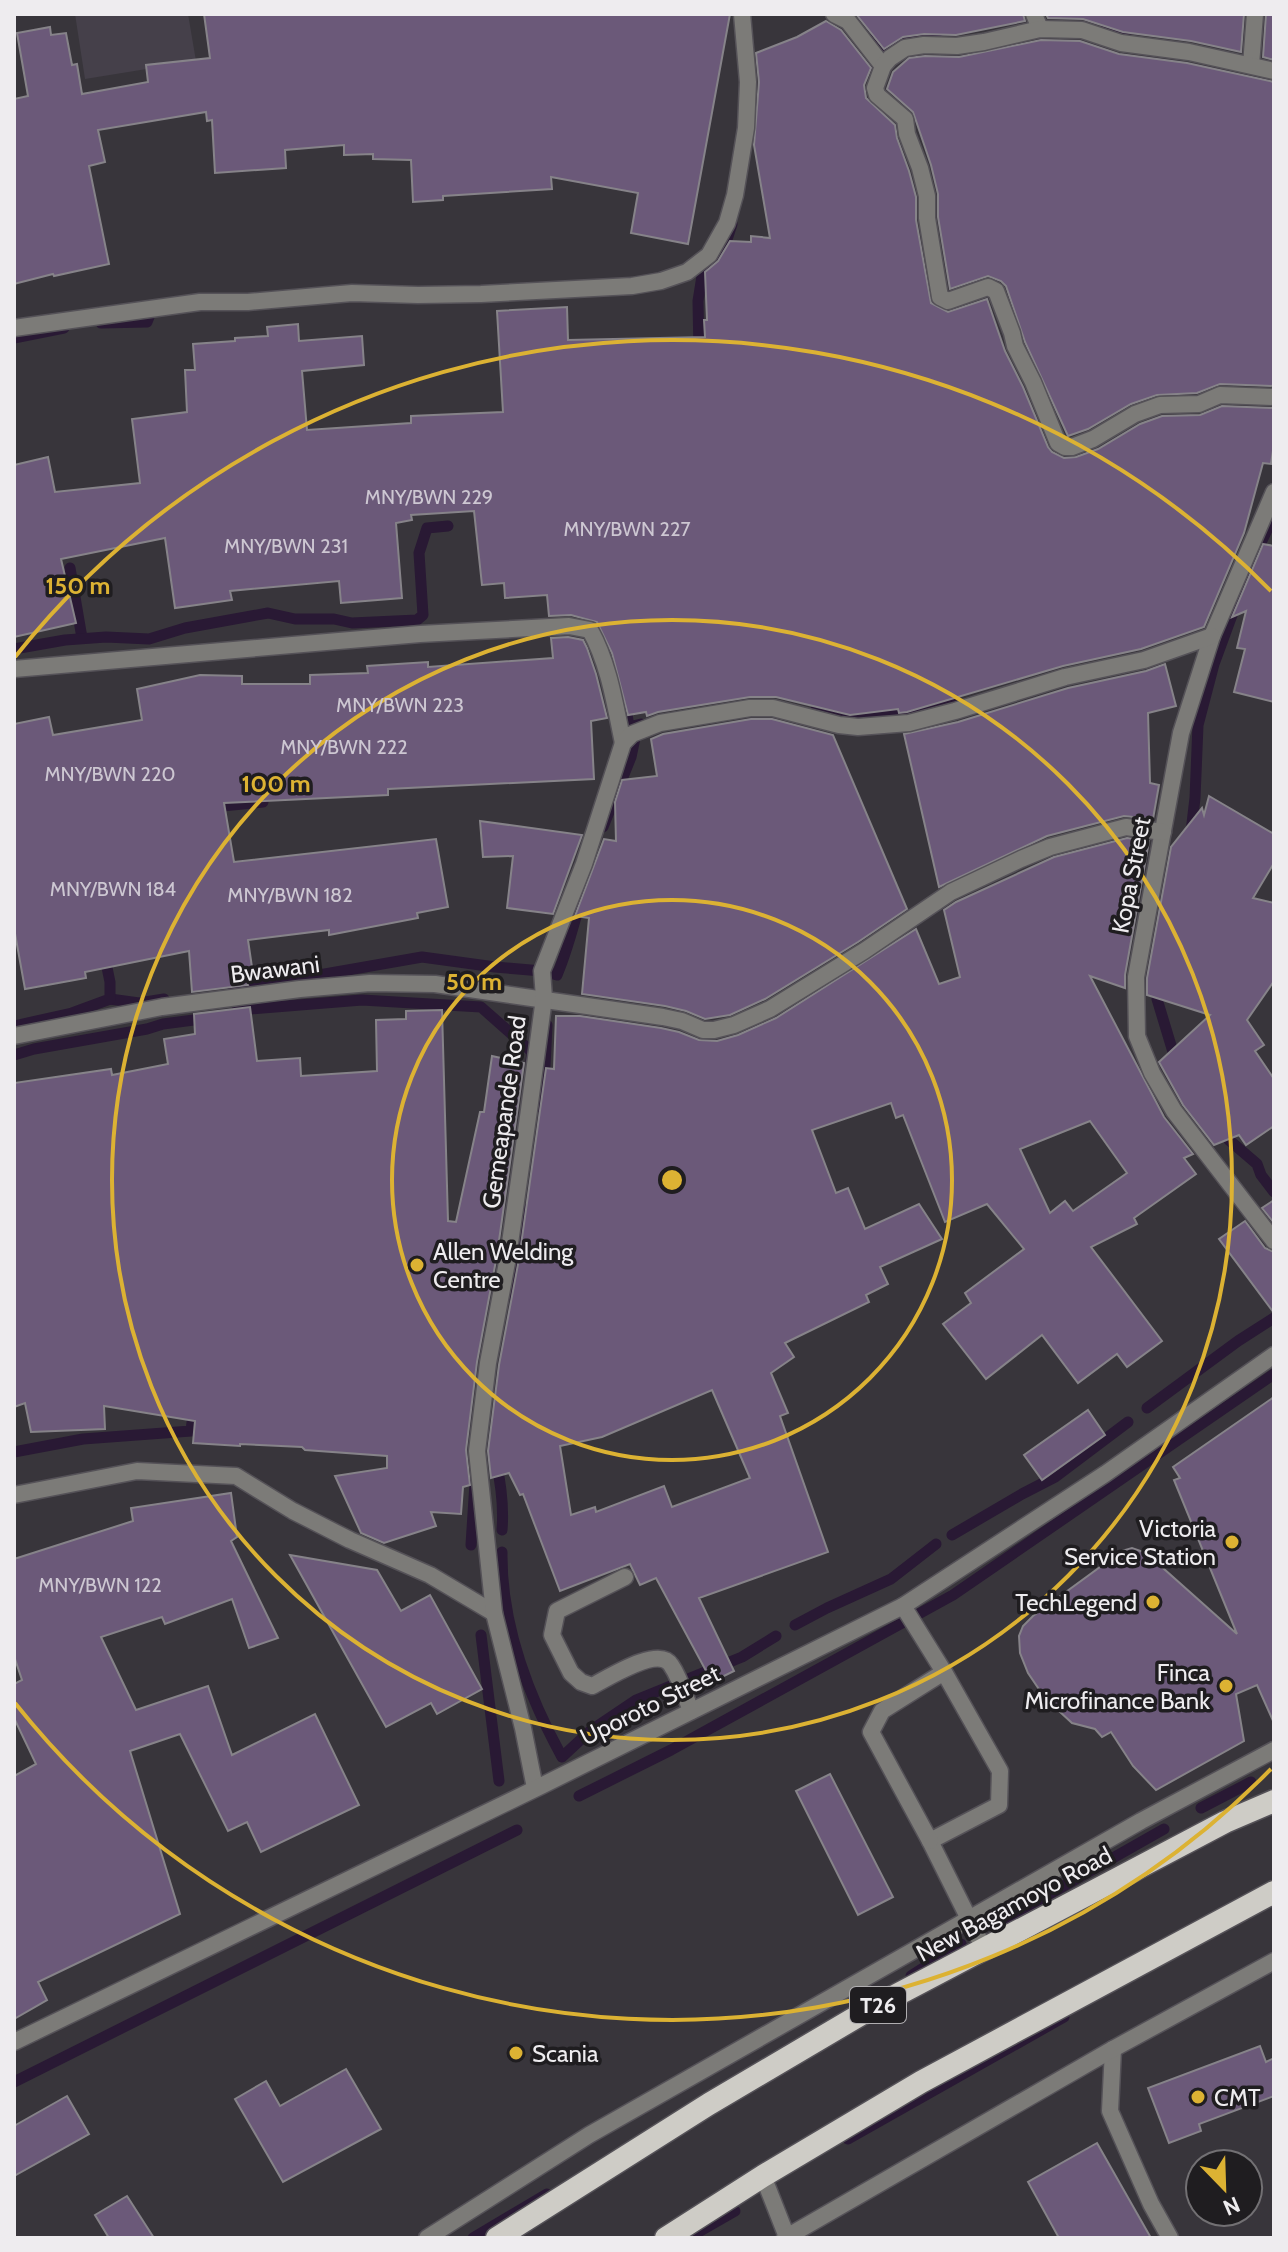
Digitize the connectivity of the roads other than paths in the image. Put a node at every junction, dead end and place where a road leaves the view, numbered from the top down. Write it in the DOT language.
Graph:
graph roads {
  1 [pos="742,14"];
  2 [pos="834,14"];
  3 [pos="1255,14"];
  4 [pos="1037,22"];
  5 [pos="1251,65"];
  6 [pos="883,66"];
  7 [pos="1274,71"];
  8 [pos="14,328"];
  9 [pos="1274,397"];
  10 [pos="1274,492"];
  11 [pos="1212,636"];
  12 [pos="14,669"];
  13 [pos="623,743"];
  14 [pos="1163,832"];
  15 [pos="544,998"];
  16 [pos="14,1036"];
  17 [pos="1274,1241"];
  18 [pos="1274,1355"];
  19 [pos="14,1495"];
  20 [pos="625,1577"];
  21 [pos="903,1606"];
  22 [pos="494,1613"];
  23 [pos="944,1672"];
  24 [pos="691,1711"];
  25 [pos="1274,1750"];
  26 [pos="535,1788"];
  27 [pos="1274,1801"];
  28 [pos="930,1841"];
  29 [pos="1274,1892"];
  30 [pos="969,1918"];
  31 [pos="984,1949"];
  32 [pos="1274,1961"];
  33 [pos="14,2042"];
  34 [pos="1113,2049"];
  35 [pos="763,2176"];
  36 [pos="427,2238"];
  37 [pos="497,2238"];
  38 [pos="666,2238"];
  39 [pos="786,2238"];
  40 [pos="1170,2238"];
  1 -- 8 [label="street"];
  2 -- 6 [label="street"];
  3 -- 5 [label="street"];
  4 -- 5 [label="street"];
  4 -- 6 [label="street"];
  5 -- 7 [label="street"];
  6 -- 9 [label="street"];
  10 -- 11 [label="street, Kopa Street"];
  11 -- 13 [label="street"];
  11 -- 14 [label="street, Kopa Street"];
  12 -- 13 [label="street"];
  13 -- 15 [label="street, Gemeapande Road"];
  14 -- 15 [label="street, Bwawani"];
  14 -- 17 [label="street, Kopa Street"];
  15 -- 16 [label="street, Bwawani"];
  15 -- 22 [label="street, Gemeapande Road"];
  18 -- 21 [label="street, Uporoto Street"];
  19 -- 22 [label="street"];
  20 -- 24 [label="street"];
  21 -- 23 [label="street"];
  21 -- 24 [label="street, Uporoto Street"];
  22 -- 26 [label="street, Gemeapande Road"];
  23 -- 28 [label="street"];
  23 -- 28 [label="street"];
  24 -- 26 [label="street, Uporoto Street"];
  25 -- 30 [label="street"];
  26 -- 33 [label="street, Uporoto Street"];
  27 -- 31 [label="highway, New Bagamoyo Road / T26"];
  28 -- 30 [label="street"];
  29 -- 35 [label="highway"];
  30 -- 31 [label="street"];
  30 -- 36 [label="street"];
  31 -- 37 [label="highway, New Bagamoyo Road / T26"];
  32 -- 34 [label="street"];
  34 -- 39 [label="street"];
  34 -- 40 [label="street"];
  35 -- 38 [label="highway"];
  35 -- 39 [label="street"];
}
